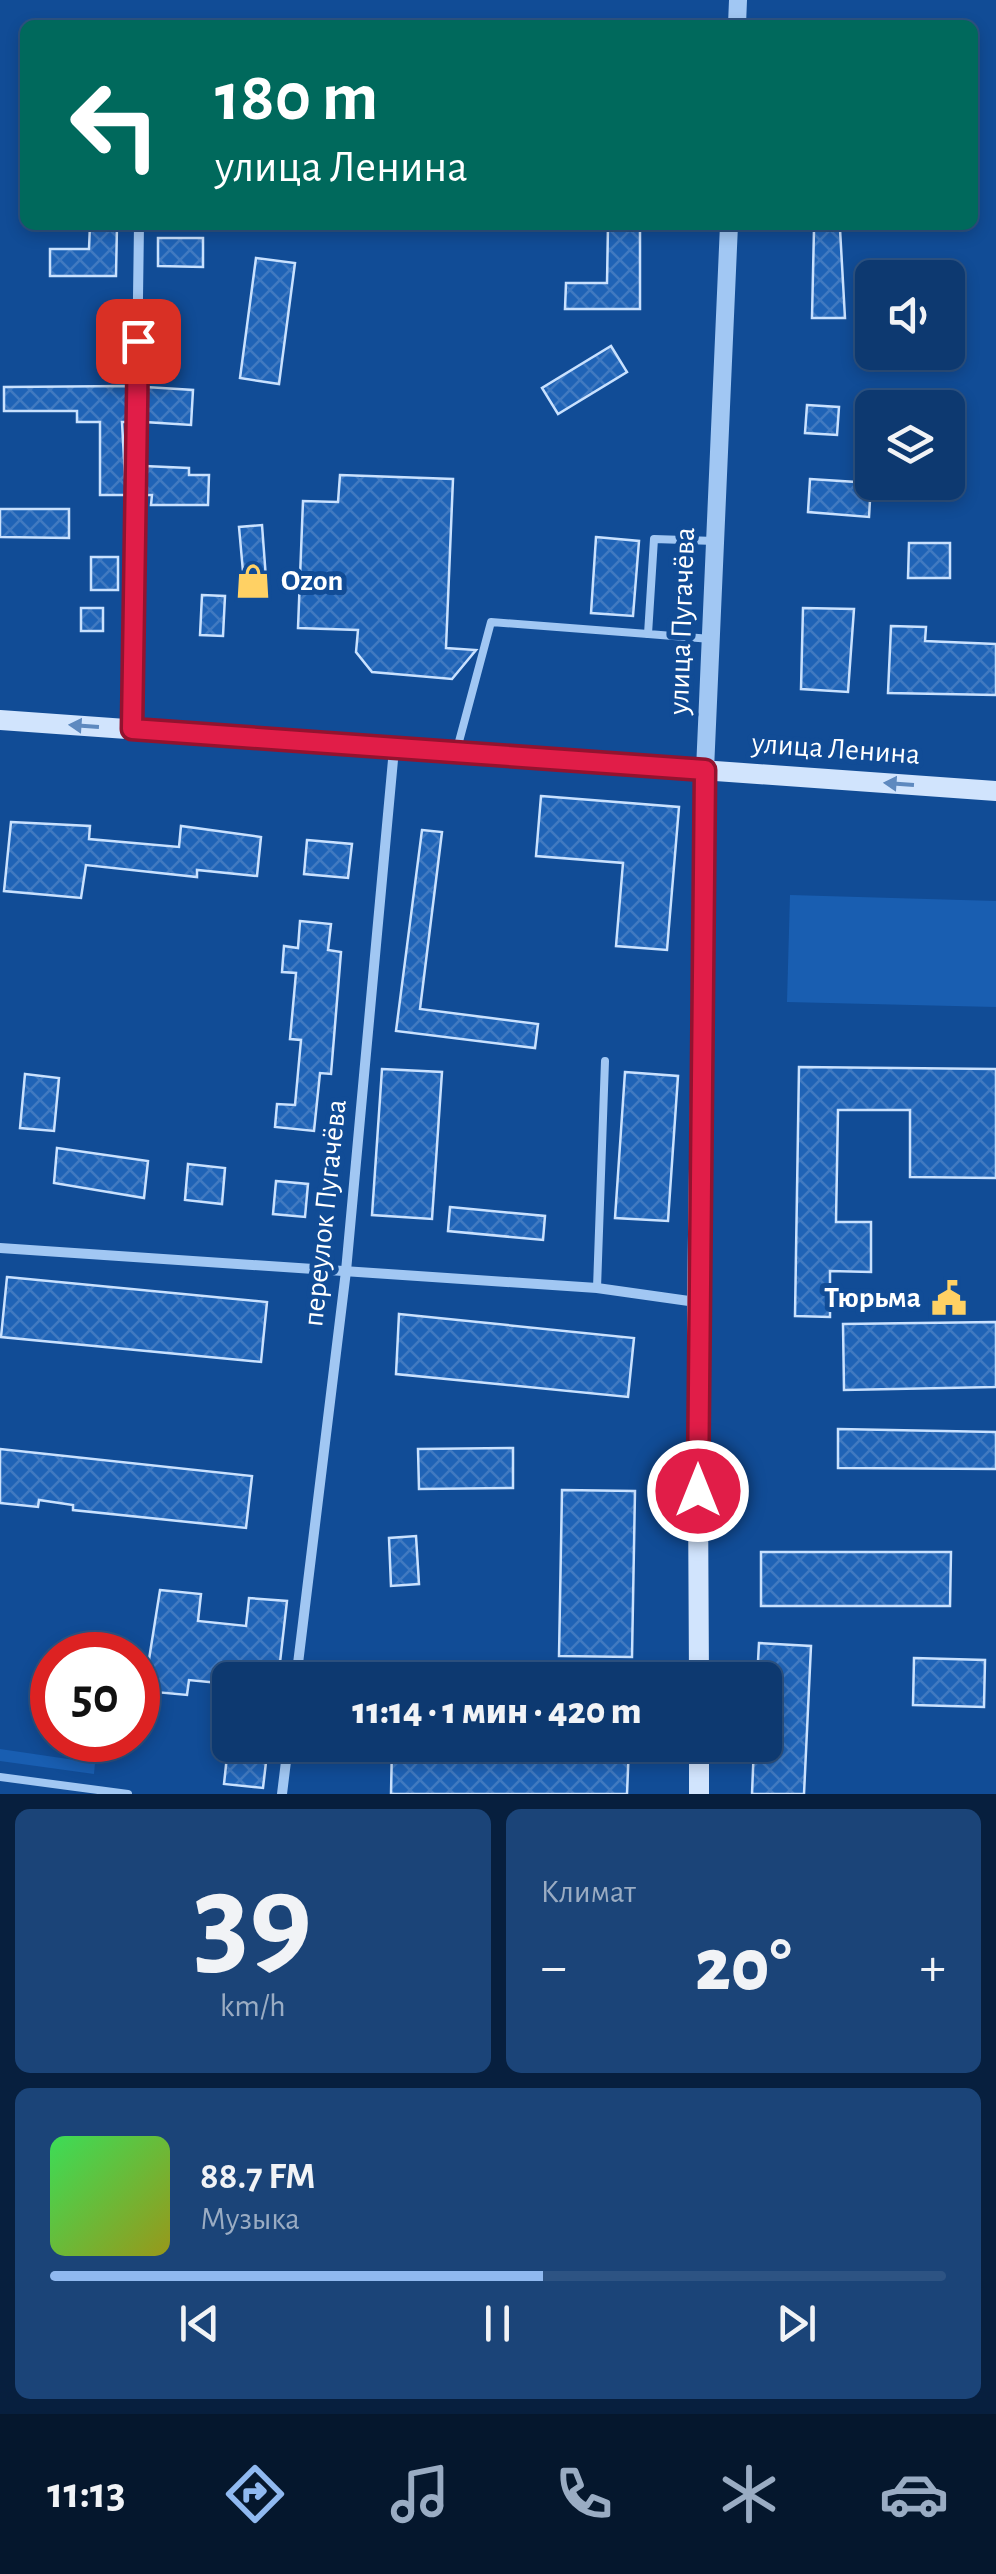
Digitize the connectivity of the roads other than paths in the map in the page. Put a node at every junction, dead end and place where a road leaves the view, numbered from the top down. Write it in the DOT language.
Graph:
graph roads {
  1 [pos="139,230"];
  2 [pos="729,230"];
  3 [pos="715,541"];
  4 [pos="648,634"];
  5 [pos="711,639"];
  6 [pos="0,720"];
  7 [pos="132,729"];
  8 [pos="394,749"];
  9 [pos="456,753"];
  10 [pos="705,770"];
  11 [pos="996,791"];
  12 [pos="605,1060"];
  13 [pos="0,1248"];
  14 [pos="346,1271"];
  15 [pos="596,1288"];
  16 [pos="697,1302"];
  17 [pos="298,1662"];
  18 [pos="698,1662"];
  19 [pos="286,1762"];
  20 [pos="699,1762"];
  21 [pos="0,1776"];
  22 [pos="128,1794"];
  23 [pos="282,1794"];
  24 [pos="699,1794"];
  1 -- 7 [label="street"];
  2 -- 3 [label="street, улица Пугачёва"];
  3 -- 4 [label="lane"];
  3 -- 5 [label="street, улица Пугачёва"];
  4 -- 5 [label="lane"];
  4 -- 9 [label="lane"];
  5 -- 10 [label="street, улица Пугачёва"];
  7 -- 6 [label="main road, улица Ленина, one-way"];
  7 -- 8 [label="main road, улица Ленина"];
  8 -- 9 [label="main road, улица Ленина"];
  8 -- 14 [label="street, переулок Пугачёва"];
  9 -- 10 [label="main road, улица Ленина"];
  11 -- 10 [label="main road, улица Ленина, one-way"];
  10 -- 16 [label="main road, улица Пугачёва"];
  12 -- 15 [label="lane"];
  13 -- 14 [label="street"];
  14 -- 15 [label="street"];
  14 -- 17 [label="street, переулок Пугачёва"];
  15 -- 16 [label="street"];
  16 -- 18 [label="main road, улица Пугачёва"];
  19 -- 23 [label="street"];
  20 -- 24 [label="main road"];
  21 -- 22 [label="lane"];
}
